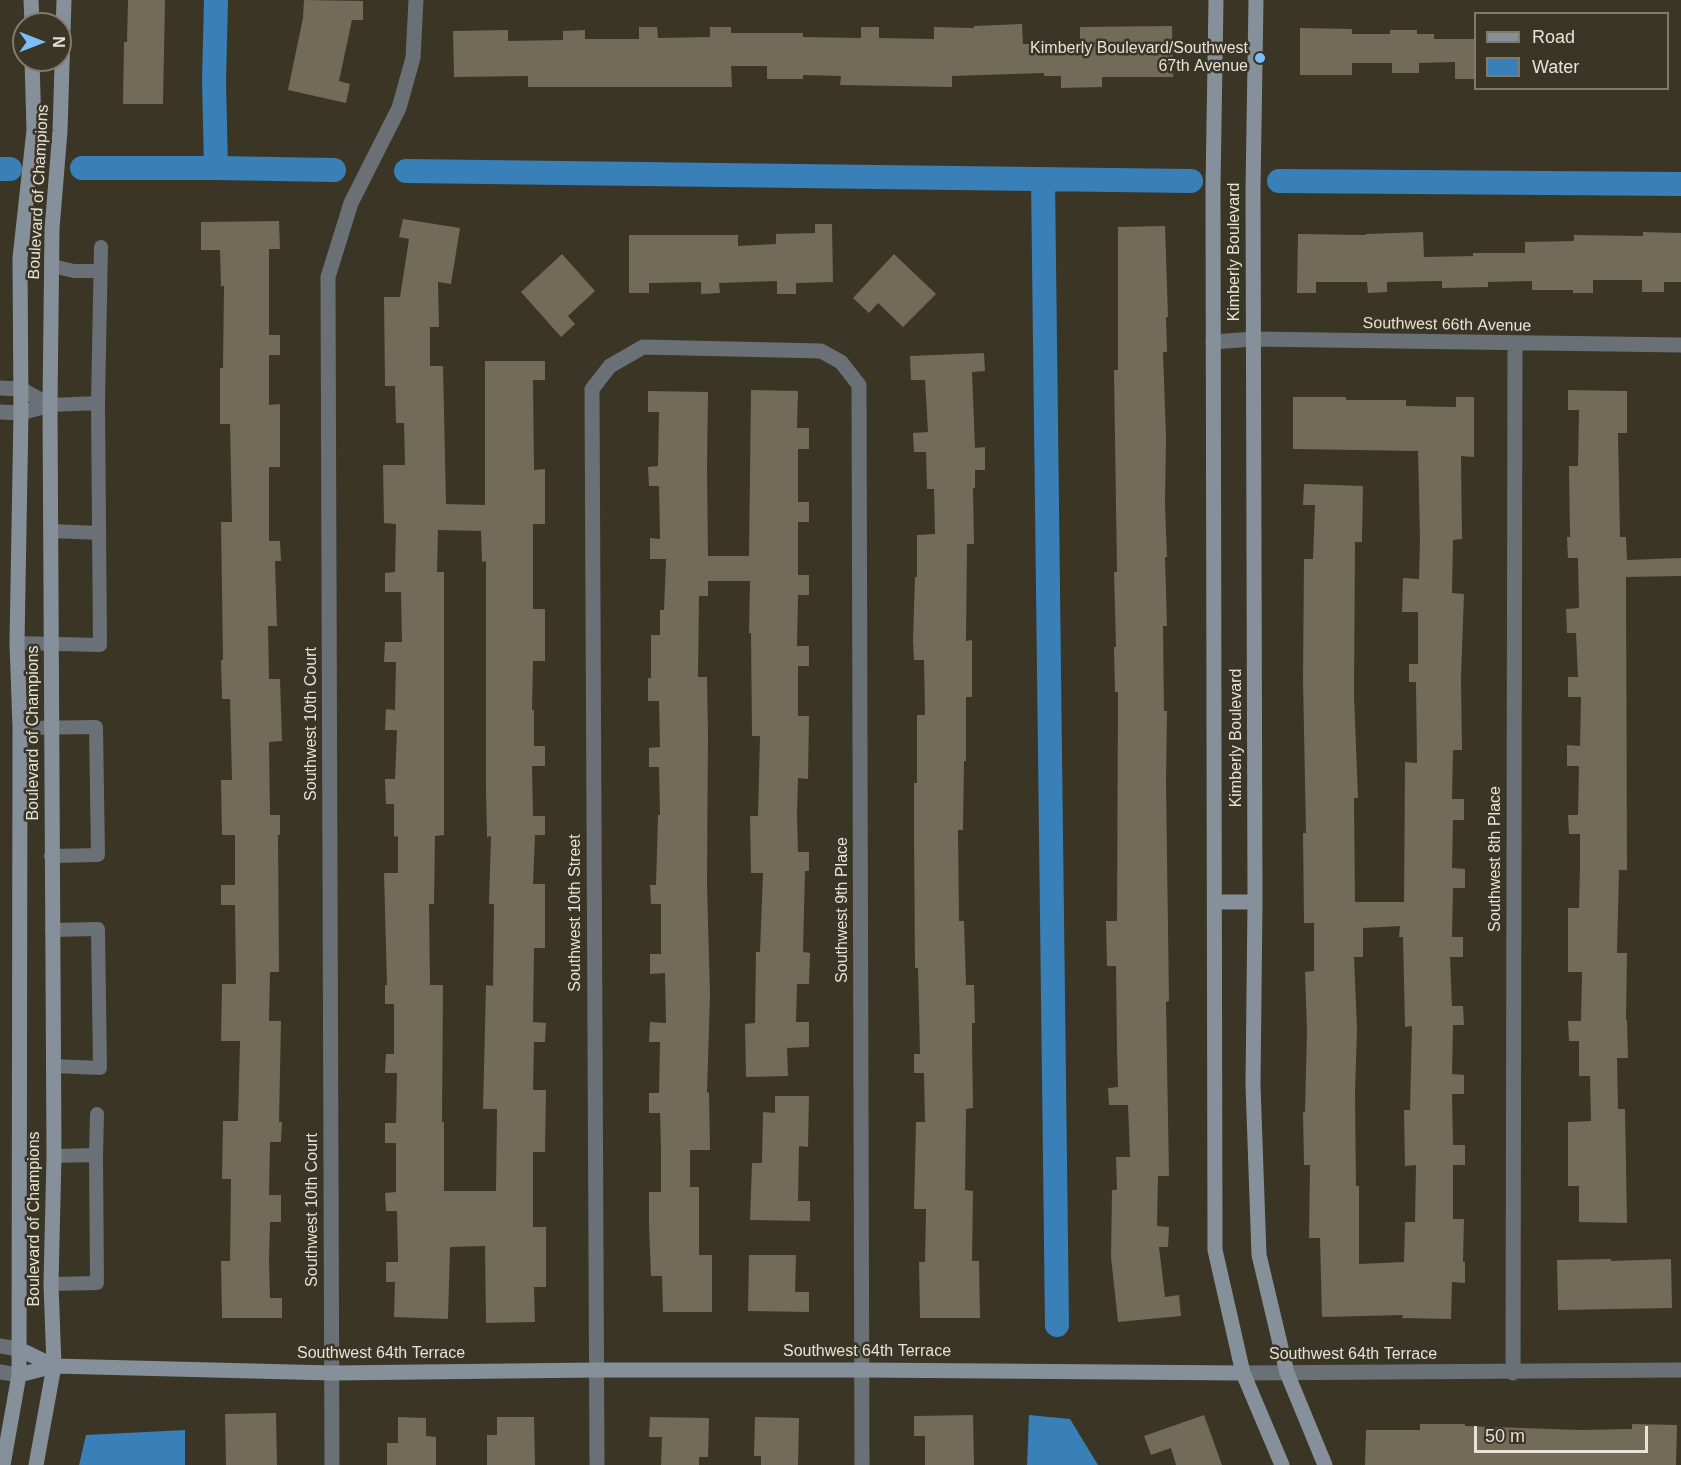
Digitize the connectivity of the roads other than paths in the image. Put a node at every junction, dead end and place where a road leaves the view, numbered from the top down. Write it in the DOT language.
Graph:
graph roads {
  1 [pos="64,0"];
  2 [pos="416,0"];
  3 [pos="1216,0"];
  4 [pos="1256,0"];
  5 [pos="32,72"];
  6 [pos="28,181"];
  7 [pos="56,182"];
  8 [pos="101,247"];
  9 [pos="52,266"];
  10 [pos="100,271"];
  11 [pos="1253,339"];
  12 [pos="1213,342"];
  13 [pos="1515,344"];
  14 [pos="1681,345"];
  15 [pos="610,366"];
  16 [pos="0,388"];
  17 [pos="21,389"];
  18 [pos="98,403"];
  19 [pos="50,405"];
  20 [pos="0,412"];
  21 [pos="21,413"];
  22 [pos="51,531"];
  23 [pos="99,533"];
  24 [pos="17,643"];
  25 [pos="52,644"];
  26 [pos="20,728"];
  27 [pos="51,728"];
  28 [pos="51,856"];
  29 [pos="1215,902"];
  30 [pos="1255,902"];
  31 [pos="52,930"];
  32 [pos="53,1066"];
  33 [pos="97,1114"];
  34 [pos="96,1155"];
  35 [pos="54,1156"];
  36 [pos="51,1284"];
  37 [pos="0,1346"];
  38 [pos="19,1349"];
  39 [pos="54,1366"];
  40 [pos="596,1370"];
  41 [pos="862,1370"];
  42 [pos="1681,1370"];
  43 [pos="0,1372"];
  44 [pos="332,1373"];
  45 [pos="1243,1373"];
  46 [pos="1287,1373"];
  47 [pos="1514,1373"];
  48 [pos="19,1375"];
  49 [pos="3,1465"];
  50 [pos="36,1465"];
  51 [pos="332,1465"];
  52 [pos="597,1465"];
  53 [pos="862,1465"];
  54 [pos="1282,1465"];
  55 [pos="1325,1465"];
  1 -- 7 [label="street, Boulevard of Champions"];
  2 -- 44 [label="street, Southwest 10th Court"];
  3 -- 12 [label="street, Kimberly Boulevard"];
  4 -- 11 [label="street, Kimberly Boulevard"];
  5 -- 6 [label="street, Boulevard of Champions"];
  6 -- 7 [label="street"];
  6 -- 17 [label="street, Boulevard of Champions"];
  7 -- 9 [label="street, Boulevard of Champions"];
  8 -- 10 [label="lane"];
  9 -- 10 [label="lane"];
  9 -- 19 [label="street, Boulevard of Champions"];
  10 -- 18 [label="lane"];
  11 -- 12 [label="street, Southwest 66th Avenue"];
  11 -- 13 [label="street, Southwest 66th Avenue"];
  11 -- 30 [label="street, Kimberly Boulevard"];
  12 -- 29 [label="street, Kimberly Boulevard"];
  13 -- 14 [label="street, Southwest 66th Avenue"];
  13 -- 47 [label="street, Southwest 8th Place"];
  15 -- 40 [label="street, Southwest 10th Street"];
  15 -- 41 [label="street, Southwest 9th Place"];
  16 -- 17 [label="street"];
  17 -- 19 [label="street"];
  17 -- 21 [label="street, Boulevard of Champions"];
  18 -- 19 [label="lane"];
  18 -- 23 [label="lane"];
  19 -- 21 [label="street"];
  19 -- 22 [label="street, Boulevard of Champions"];
  20 -- 21 [label="street"];
  21 -- 24 [label="street, Boulevard of Champions"];
  22 -- 23 [label="lane"];
  22 -- 25 [label="street, Boulevard of Champions"];
  23 -- 25 [label="lane"];
  24 -- 25 [label="lane"];
  24 -- 26 [label="street, Boulevard of Champions"];
  25 -- 27 [label="street, Boulevard of Champions"];
  26 -- 27 [label="lane"];
  26 -- 38 [label="street, Boulevard of Champions"];
  27 -- 28 [label="street, Boulevard of Champions"];
  27 -- 28 [label="lane"];
  28 -- 31 [label="street, Boulevard of Champions"];
  29 -- 30 [label="street"];
  29 -- 45 [label="street, Kimberly Boulevard"];
  30 -- 46 [label="street, Kimberly Boulevard"];
  31 -- 32 [label="street, Boulevard of Champions"];
  31 -- 32 [label="lane"];
  32 -- 35 [label="street, Boulevard of Champions"];
  33 -- 34 [label="lane"];
  34 -- 35 [label="lane"];
  34 -- 36 [label="lane"];
  35 -- 36 [label="street, Boulevard of Champions"];
  36 -- 39 [label="street, Boulevard of Champions"];
  37 -- 38 [label="street"];
  38 -- 39 [label="street, Southwest 64th Terrace"];
  38 -- 48 [label="street, Boulevard of Champions"];
  39 -- 44 [label="street, Southwest 64th Terrace"];
  39 -- 48 [label="street, Southwest 64th Terrace"];
  39 -- 50 [label="street, Boulevard of Champions"];
  40 -- 41 [label="street, Southwest 64th Terrace"];
  40 -- 44 [label="street, Southwest 64th Terrace"];
  40 -- 52 [label="street, Southwest 10th Street"];
  41 -- 45 [label="street, Southwest 64th Terrace"];
  41 -- 53 [label="street, Southwest 9th Place"];
  42 -- 47 [label="street, Southwest 64th Terrace"];
  43 -- 48 [label="street"];
  44 -- 51 [label="street, Southwest 10th Court"];
  45 -- 46 [label="street, Southwest 64th Terrace"];
  45 -- 54 [label="street, Kimberly Boulevard"];
  46 -- 47 [label="street, Southwest 64th Terrace"];
  46 -- 55 [label="street, Kimberly Boulevard"];
  48 -- 49 [label="street, Boulevard of Champions"];
}
